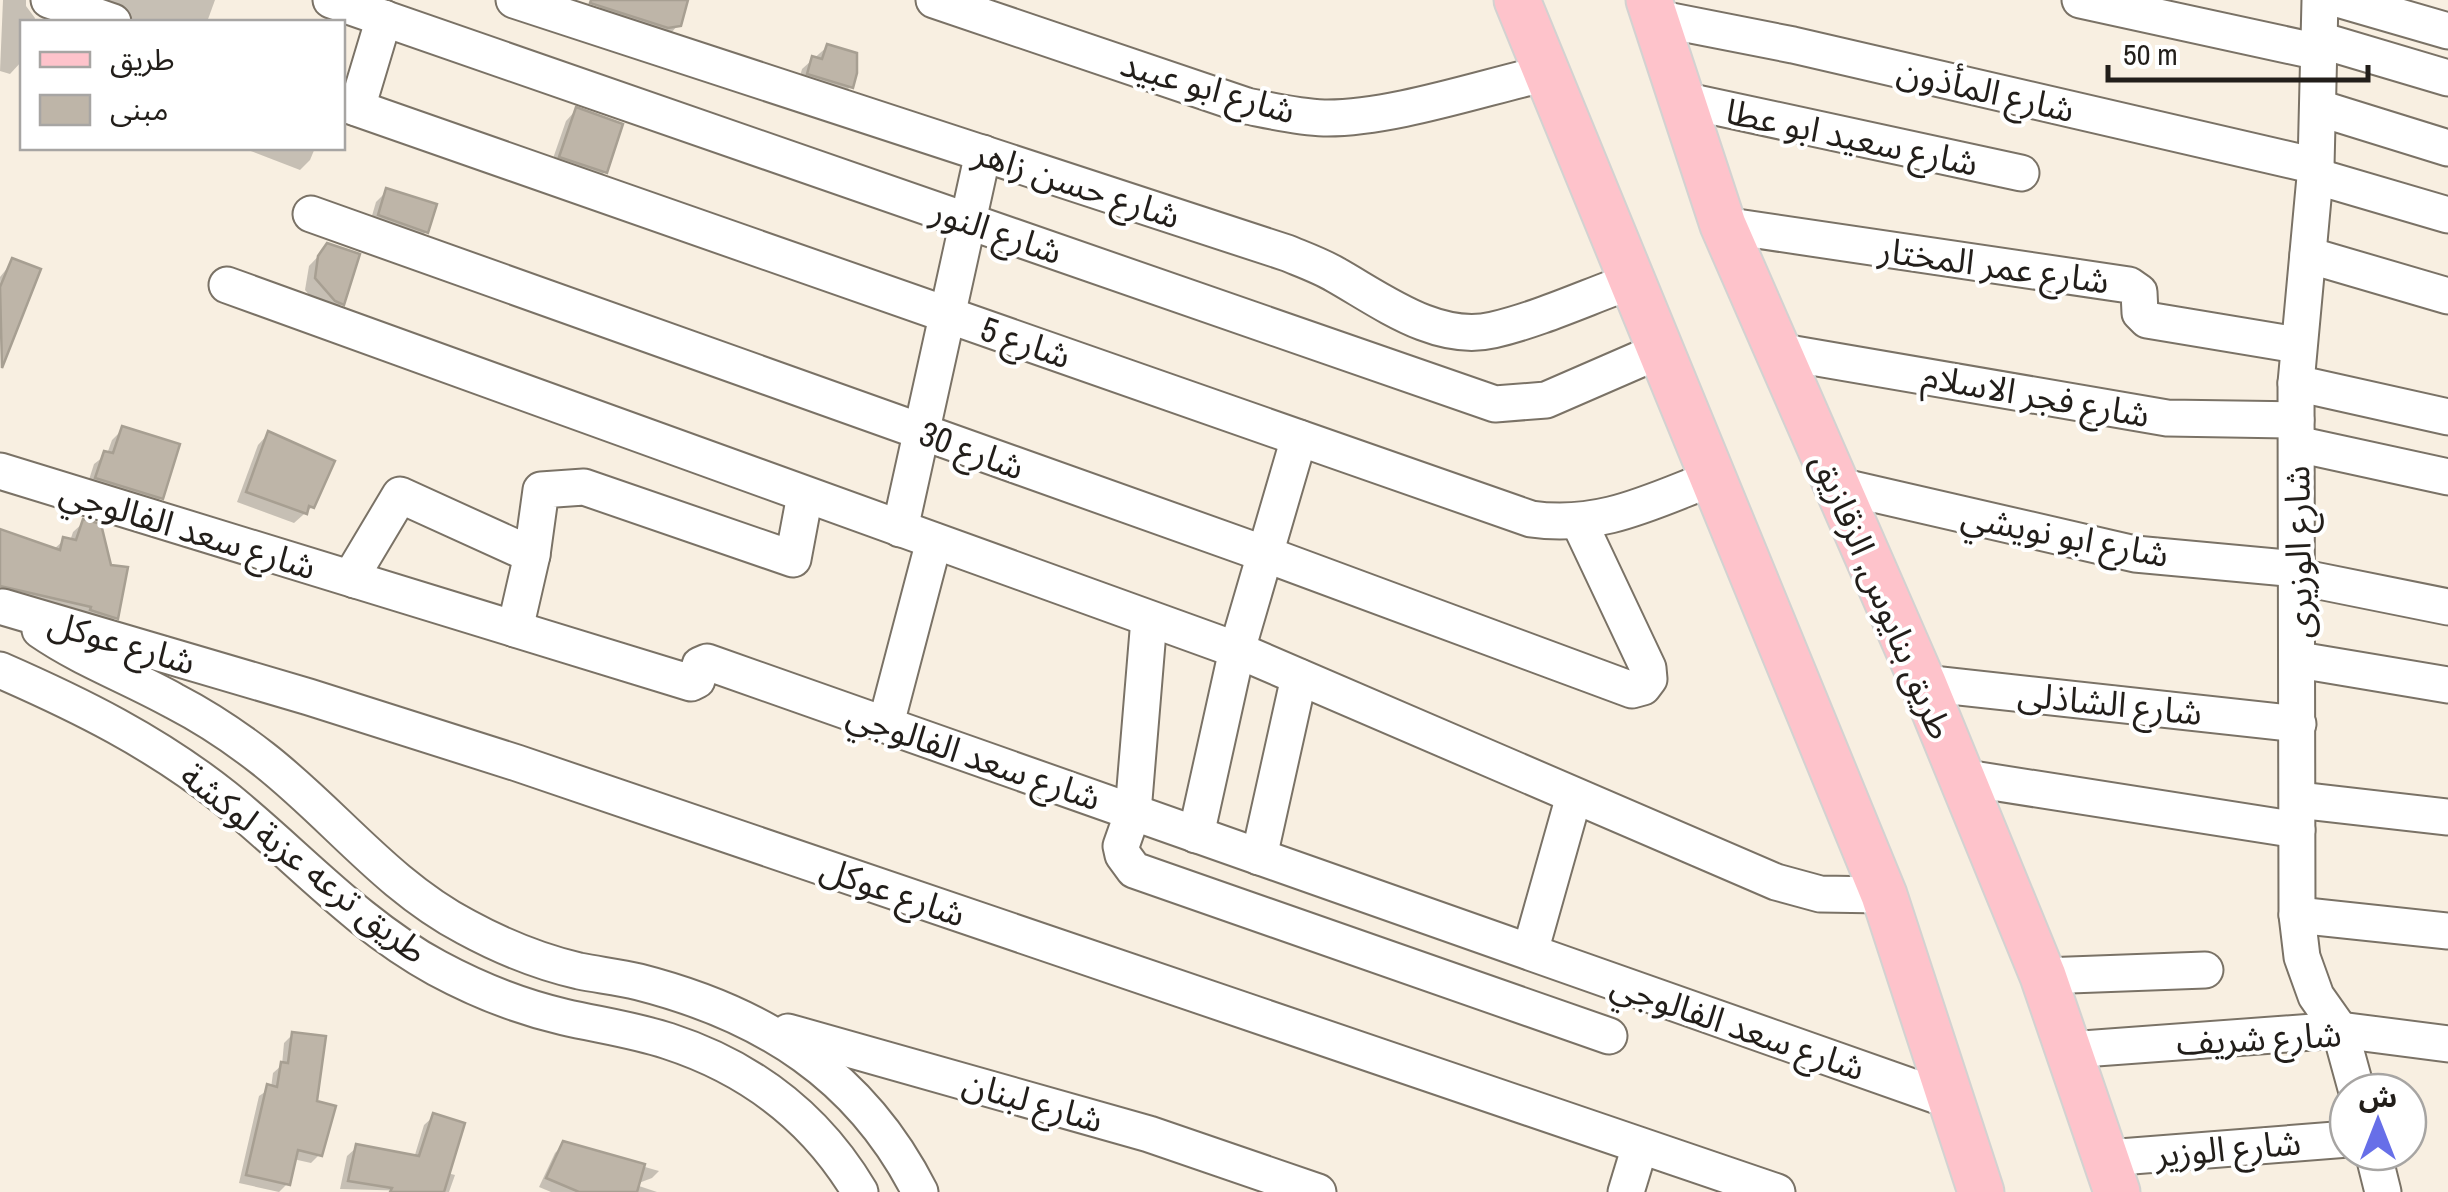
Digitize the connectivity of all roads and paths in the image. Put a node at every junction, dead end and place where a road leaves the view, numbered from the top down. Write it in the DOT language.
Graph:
graph roads {
  1 [pos="332,0"];
  2 [pos="514,0"];
  3 [pos="934,0"];
  4 [pos="1518,0"];
  5 [pos="2080,0"];
  6 [pos="2320,0"];
  7 [pos="2341,0"];
  8 [pos="61,7"];
  9 [pos="1653,9"];
  10 [pos="384,18"];
  11 [pos="107,20"];
  12 [pos="2448,31"];
  13 [pos="2319,46"];
  14 [pos="1547,73"];
  15 [pos="2448,78"];
  16 [pos="1683,100"];
  17 [pos="350,105"];
  18 [pos="2319,108"];
  19 [pos="2448,148"];
  20 [pos="983,153"];
  21 [pos="2316,171"];
  22 [pos="2021,173"];
  23 [pos="310,214"];
  24 [pos="2448,215"];
  25 [pos="968,221"];
  26 [pos="1723,225"];
  27 [pos="2308,256"];
  28 [pos="1632,281"];
  29 [pos="227,285"];
  30 [pos="2448,296"];
  31 [pos="947,314"];
  32 [pos="2297,344"];
  33 [pos="1661,350"];
  34 [pos="1777,351"];
  35 [pos="2296,383"];
  36 [pos="2448,417"];
  37 [pos="921,432"];
  38 [pos="2296,432"];
  39 [pos="1299,438"];
  40 [pos="0,471"];
  41 [pos="2448,476"];
  42 [pos="1713,478"];
  43 [pos="1835,485"];
  44 [pos="806,494"];
  45 [pos="1579,522"];
  46 [pos="900,529"];
  47 [pos="934,541"];
  48 [pos="1265,554"];
  49 [pos="532,555"];
  50 [pos="2298,573"];
  51 [pos="355,580"];
  52 [pos="1,606"];
  53 [pos="2448,607"];
  54 [pos="1149,619"];
  55 [pos="515,630"];
  56 [pos="1236,650"];
  57 [pos="2299,660"];
  58 [pos="0,670"];
  59 [pos="1299,678"];
  60 [pos="1922,683"];
  61 [pos="2448,685"];
  62 [pos="882,724"];
  63 [pos="2298,724"];
  64 [pos="1960,777"];
  65 [pos="1574,796"];
  66 [pos="1133,812"];
  67 [pos="2298,815"];
  68 [pos="2448,816"];
  69 [pos="1196,835"];
  70 [pos="1259,857"];
  71 [pos="1884,894"];
  72 [pos="2297,916"];
  73 [pos="2448,930"];
  74 [pos="1530,952"];
  75 [pos="2204,970"];
  76 [pos="2043,976"];
  77 [pos="744,1020"];
  78 [pos="2340,1030"];
  79 [pos="1609,1036"];
  80 [pos="2448,1044"];
  81 [pos="2069,1050"];
  82 [pos="2352,1072"];
  83 [pos="1952,1101"];
  84 [pos="2328,1142"];
  85 [pos="1640,1146"];
  86 [pos="2112,1175"];
  87 [pos="860,1192"];
  88 [pos="920,1192"];
  89 [pos="1318,1192"];
  90 [pos="1626,1192"];
  91 [pos="1777,1192"];
  92 [pos="1981,1192"];
  1 -- 10 [label="street, شارع النور"];
  2 -- 20 [label="street, شارع حسن زاهر"];
  3 -- 14 [label="street, شارع ابو عبيد"];
  4 -- 14 [label="main road"];
  5 -- 13 [label="street"];
  6 -- 13 [label="street, شارع الوزيرى"];
  7 -- 12 [label="street"];
  8 -- 11 [label="street"];
  9 -- 16 [label="main road, طريق بنايوس, الزقازيق"];
  9 -- 21 [label="street, شارع المأذون"];
  10 -- 17 [label="street"];
  10 -- 25 [label="street, شارع النور"];
  13 -- 15 [label="street"];
  13 -- 18 [label="street, شارع الوزيرى"];
  14 -- 28 [label="main road"];
  16 -- 22 [label="street, شارع سعيد ابو عطا"];
  16 -- 26 [label="main road, طريق بنايوس, الزقازيق"];
  17 -- 31 [label="street, شارع 5"];
  18 -- 19 [label="street"];
  18 -- 21 [label="street, شارع الوزيرى"];
  20 -- 25 [label="street"];
  20 -- 28 [label="street, شارع حسن زاهر"];
  21 -- 24 [label="street, شارع المأذون"];
  21 -- 27 [label="street, شارع الوزيرى"];
  23 -- 37 [label="street, شارع 30"];
  25 -- 31 [label="street"];
  25 -- 33 [label="street, شارع النور"];
  26 -- 32 [label="street, شارع عمر المختار"];
  26 -- 34 [label="main road, طريق بنايوس, الزقازيق"];
  27 -- 30 [label="street"];
  27 -- 32 [label="street, شارع الوزيرى"];
  28 -- 33 [label="main road"];
  29 -- 44 [label="street"];
  31 -- 37 [label="street"];
  31 -- 39 [label="street, شارع 5"];
  32 -- 35 [label="street, شارع الوزيرى"];
  33 -- 42 [label="main road"];
  34 -- 38 [label="street, شارع فجر الاسلام"];
  34 -- 43 [label="main road, طريق بنايوس, الزقازيق"];
  35 -- 36 [label="street"];
  35 -- 38 [label="street, شارع الوزيرى"];
  37 -- 46 [label="street"];
  37 -- 48 [label="street, شارع 30"];
  38 -- 41 [label="street, شارع فجر الاسلام"];
  38 -- 50 [label="street, شارع الوزيرى"];
  39 -- 45 [label="street, شارع 5"];
  39 -- 48 [label="street"];
  40 -- 51 [label="street, شارع سعد الفالوجي"];
  42 -- 45 [label="street, شارع 5"];
  42 -- 71 [label="main road"];
  43 -- 50 [label="street, شارع ابو نويشي"];
  43 -- 60 [label="main road, طريق بنايوس, الزقازيق"];
  44 -- 46 [label="street"];
  44 -- 49 [label="street"];
  45 -- 48 [label="street, شارع 30"];
  46 -- 47 [label="street"];
  47 -- 54 [label="street"];
  47 -- 62 [label="street"];
  48 -- 56 [label="street"];
  49 -- 51 [label="street"];
  49 -- 55 [label="street"];
  50 -- 53 [label="street, شارع ابو نويشي"];
  50 -- 57 [label="street, شارع الوزيرى"];
  51 -- 55 [label="street, شارع سعد الفالوجي"];
  52 -- 77 [label="street, طريق ترعه عزبة لوكشة"];
  52 -- 85 [label="street, شارع عوكل"];
  54 -- 56 [label="street"];
  54 -- 66 [label="street"];
  55 -- 62 [label="street, شارع سعد الفالوجي"];
  56 -- 59 [label="street"];
  56 -- 69 [label="street"];
  57 -- 61 [label="street"];
  57 -- 63 [label="street, شارع الوزيرى"];
  58 -- 87 [label="street, طريق ترعه عزبة لوكشة"];
  59 -- 65 [label="street"];
  59 -- 70 [label="street"];
  60 -- 63 [label="street, شارع الشاذلى"];
  60 -- 64 [label="main road, طريق بنايوس, الزقازيق"];
  62 -- 66 [label="street, شارع سعد الفالوجي"];
  63 -- 67 [label="street, شارع الوزيرى"];
  64 -- 67 [label="street"];
  64 -- 76 [label="main road, طريق بنايوس, الزقازيق"];
  65 -- 71 [label="street"];
  65 -- 74 [label="street"];
  66 -- 69 [label="street, شارع سعد الفالوجي"];
  66 -- 79 [label="street"];
  67 -- 68 [label="street"];
  67 -- 72 [label="street, شارع الوزيرى"];
  69 -- 70 [label="street, شارع سعد الفالوجي"];
  70 -- 74 [label="street, شارع سعد الفالوجي"];
  71 -- 83 [label="main road"];
  72 -- 73 [label="street"];
  72 -- 78 [label="street, شارع الوزيرى"];
  74 -- 83 [label="street, شارع سعد الفالوجي"];
  75 -- 76 [label="street"];
  76 -- 81 [label="main road, طريق بنايوس, الزقازيق"];
  77 -- 88 [label="street, طريق ترعه عزبة لوكشة"];
  77 -- 89 [label="street, شارع لبنان"];
  78 -- 80 [label="street, شارع شريف"];
  78 -- 81 [label="street, شارع شريف"];
  78 -- 82 [label="street, شارع الوزيرى"];
  81 -- 86 [label="main road, طريق بنايوس, الزقازيق"];
  83 -- 92 [label="main road"];
  84 -- 86 [label="street, شارع الوزير"];
  85 -- 90 [label="street"];
  85 -- 91 [label="street, شارع عوكل"];
}
